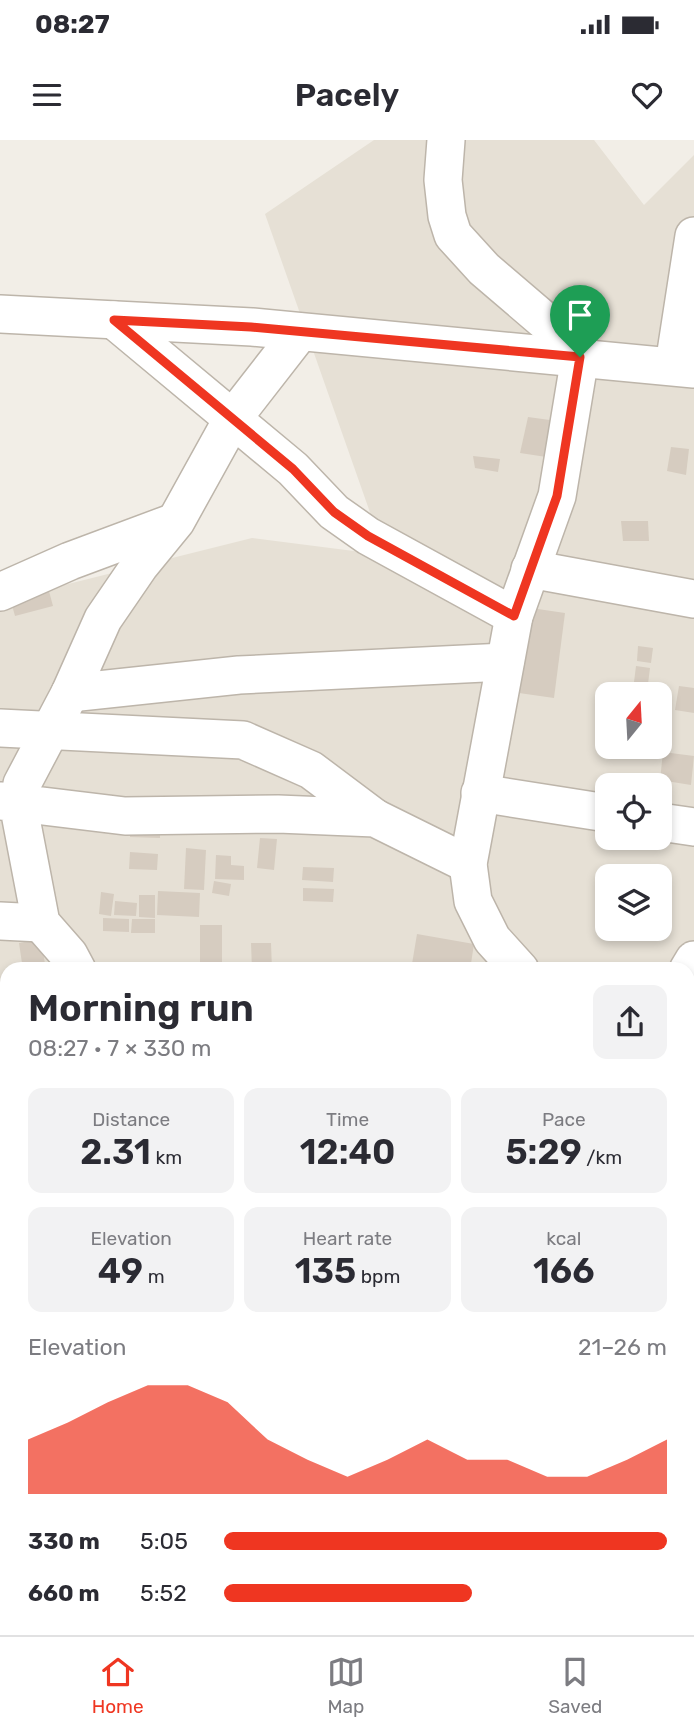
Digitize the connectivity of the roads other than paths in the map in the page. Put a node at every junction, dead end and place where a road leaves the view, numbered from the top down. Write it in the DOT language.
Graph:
graph roads {
  1 [pos="446,140"];
  2 [pos="694,236"];
  3 [pos="0,314"];
  4 [pos="114,320"];
  5 [pos="300,332"];
  6 [pos="584,358"];
  7 [pos="684,367"];
  8 [pos="233,418"];
  9 [pos="176,521"];
  10 [pos="530,569"];
  11 [pos="0,592"];
  12 [pos="694,599"];
  13 [pos="514,616"];
  14 [pos="505,662"];
  15 [pos="70,693"];
  16 [pos="0,728"];
  17 [pos="49,730"];
  18 [pos="480,793"];
  19 [pos="9,802"];
  20 [pos="595,811"];
  21 [pos="375,818"];
  22 [pos="672,824"];
  23 [pos="694,827"];
  24 [pos="468,864"];
  25 [pos="0,921"];
  26 [pos="41,923"];
  27 [pos="73,962"];
  28 [pos="513,962"];
  1 -- 6 [label="street"];
  2 -- 7 [label="street"];
  3 -- 4 [label="street"];
  4 -- 5 [label="street"];
  4 -- 8 [label="street"];
  5 -- 6 [label="street"];
  5 -- 8 [label="street"];
  6 -- 7 [label="street"];
  6 -- 10 [label="street"];
  8 -- 9 [label="street"];
  8 -- 13 [label="street"];
  9 -- 11 [label="street"];
  9 -- 15 [label="street"];
  10 -- 12 [label="street"];
  10 -- 13 [label="street"];
  13 -- 14 [label="street"];
  14 -- 15 [label="street"];
  14 -- 18 [label="street"];
  15 -- 17 [label="street"];
  16 -- 17 [label="street"];
  17 -- 19 [label="street"];
  17 -- 21 [label="street"];
  18 -- 20 [label="street"];
  18 -- 24 [label="street"];
  19 -- 21 [label="street"];
  19 -- 26 [label="street"];
  21 -- 24 [label="street"];
  22 -- 23 [label="street"];
  24 -- 28 [label="street"];
  25 -- 26 [label="street"];
  26 -- 27 [label="street"];
}
